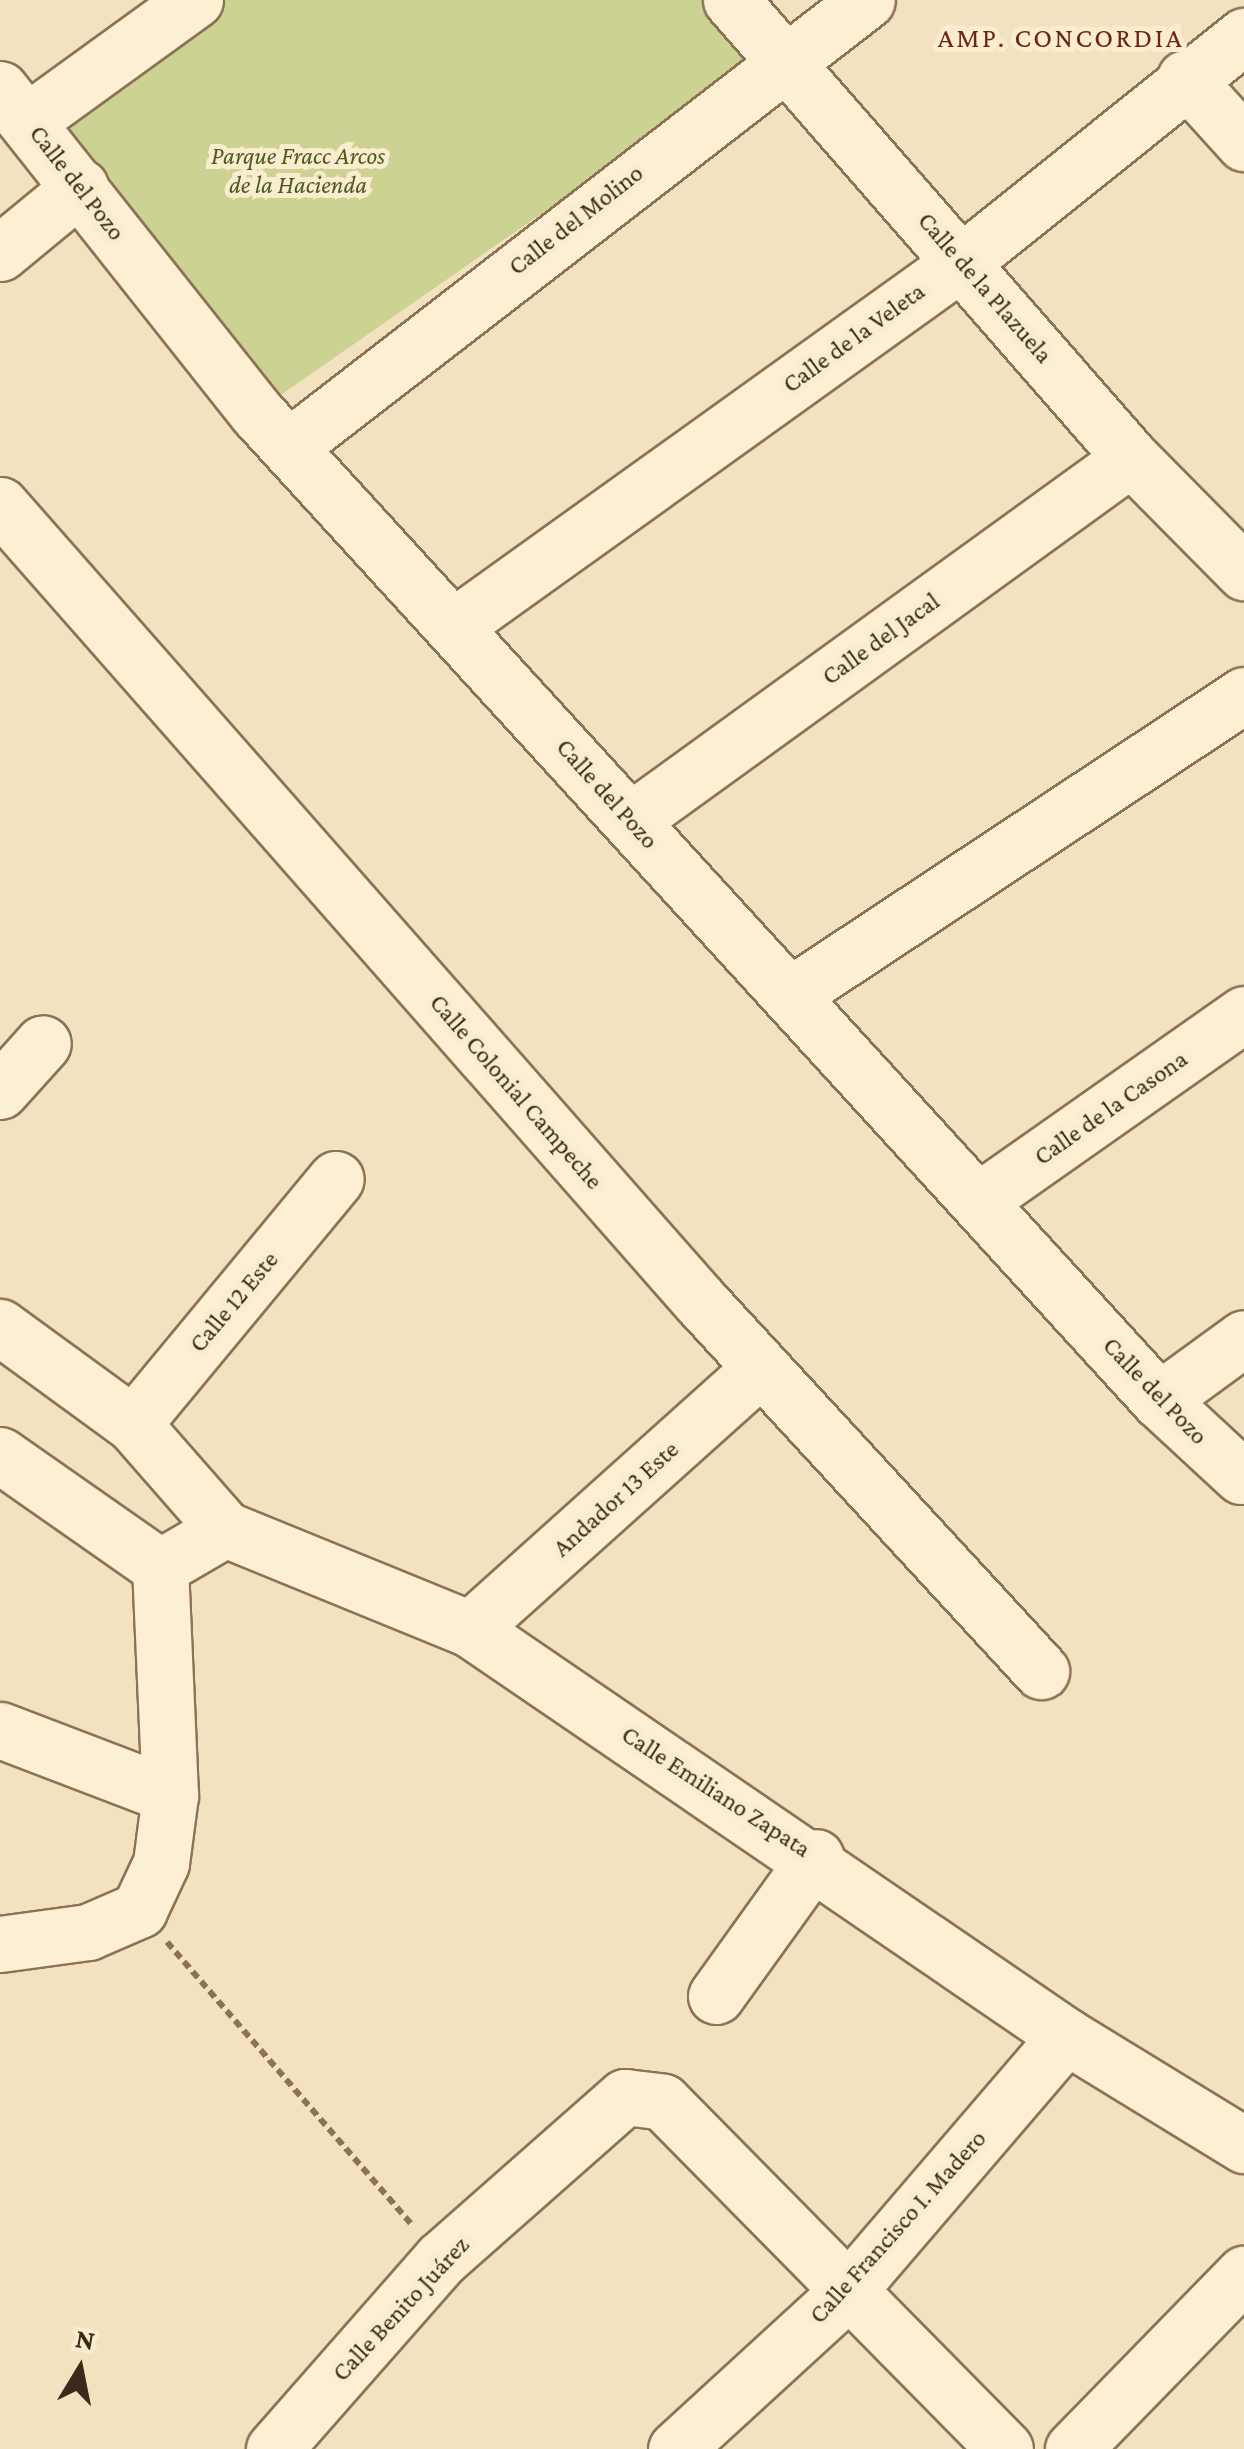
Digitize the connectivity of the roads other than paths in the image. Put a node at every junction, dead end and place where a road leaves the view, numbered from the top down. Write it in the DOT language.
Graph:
graph roads {
  1 [pos="196,0"];
  2 [pos="730,0"];
  3 [pos="866,0"];
  4 [pos="1244,36"];
  5 [pos="782,58"];
  6 [pos="1185,78"];
  7 [pos="14,105"];
  8 [pos="1244,143"];
  9 [pos="80,186"];
  10 [pos="0,253"];
  11 [pos="962,260"];
  12 [pos="290,446"];
  13 [pos="1131,458"];
  14 [pos="0,504"];
  15 [pos="1244,572"];
  16 [pos="454,626"];
  17 [pos="1244,695"];
  18 [pos="631,820"];
  19 [pos="790,995"];
  20 [pos="1244,1014"];
  21 [pos="43,1043"];
  22 [pos="0,1091"];
  23 [pos="336,1179"];
  24 [pos="978,1201"];
  25 [pos="0,1327"];
  26 [pos="1244,1338"];
  27 [pos="761,1368"];
  28 [pos="1160,1400"];
  29 [pos="133,1424"];
  30 [pos="0,1455"];
  31 [pos="1241,1476"];
  32 [pos="225,1529"];
  33 [pos="160,1567"];
  34 [pos="470,1629"];
  35 [pos="1041,1672"];
  36 [pos="0,1730"];
  37 [pos="170,1795"];
  38 [pos="816,1857"];
  39 [pos="0,1944"];
  40 [pos="716,1996"];
  41 [pos="1066,2036"];
  42 [pos="1244,2146"];
  43 [pos="1244,2274"];
  44 [pos="845,2294"];
  45 [pos="274,2449"];
  46 [pos="676,2449"];
  47 [pos="1005,2449"];
  48 [pos="1074,2449"];
  1 -- 7 [label="street"];
  2 -- 5 [label="street, Calle de la Plazuela"];
  3 -- 5 [label="street, Calle del Molino"];
  4 -- 6 [label="street, Calle de la Veleta"];
  5 -- 11 [label="street, Calle de la Plazuela"];
  5 -- 12 [label="street, Calle del Molino"];
  6 -- 8 [label="street"];
  6 -- 11 [label="street, Calle de la Veleta"];
  7 -- 9 [label="street, Calle del Pozo"];
  9 -- 10 [label="street"];
  9 -- 12 [label="street, Calle del Pozo"];
  11 -- 13 [label="street, Calle de la Plazuela"];
  11 -- 16 [label="street, Calle de la Veleta"];
  12 -- 16 [label="street, Calle del Pozo"];
  13 -- 15 [label="street, Calle de la Plazuela"];
  13 -- 18 [label="street, Calle del Jacal"];
  14 -- 27 [label="street, Calle Colonial Campeche"];
  16 -- 18 [label="street, Calle del Pozo"];
  17 -- 19 [label="street"];
  18 -- 19 [label="street, Calle del Pozo"];
  19 -- 24 [label="street, Calle del Pozo"];
  20 -- 24 [label="street, Calle de la Casona"];
  21 -- 22 [label="street"];
  23 -- 29 [label="street, Calle 12 Este"];
  24 -- 28 [label="street, Calle del Pozo"];
  25 -- 29 [label="street"];
  26 -- 28 [label="street"];
  27 -- 34 [label="street, Andador 13 Este"];
  27 -- 35 [label="street, Calle Colonial Campeche"];
  28 -- 31 [label="street, Calle del Pozo"];
  29 -- 32 [label="street"];
  30 -- 33 [label="street"];
  32 -- 33 [label="street"];
  32 -- 34 [label="street, Calle Emiliano Zapata"];
  33 -- 37 [label="street"];
  34 -- 38 [label="street, Calle Emiliano Zapata"];
  36 -- 37 [label="street"];
  37 -- 39 [label="street"];
  38 -- 40 [label="street"];
  38 -- 41 [label="street, Calle Emiliano Zapata"];
  41 -- 42 [label="street, Calle Emiliano Zapata"];
  41 -- 44 [label="street, Calle Francisco I. Madero"];
  43 -- 48 [label="street"];
  44 -- 45 [label="street, Calle Benito Juárez"];
  44 -- 46 [label="street, Calle Francisco I. Madero"];
  44 -- 47 [label="street"];
}
